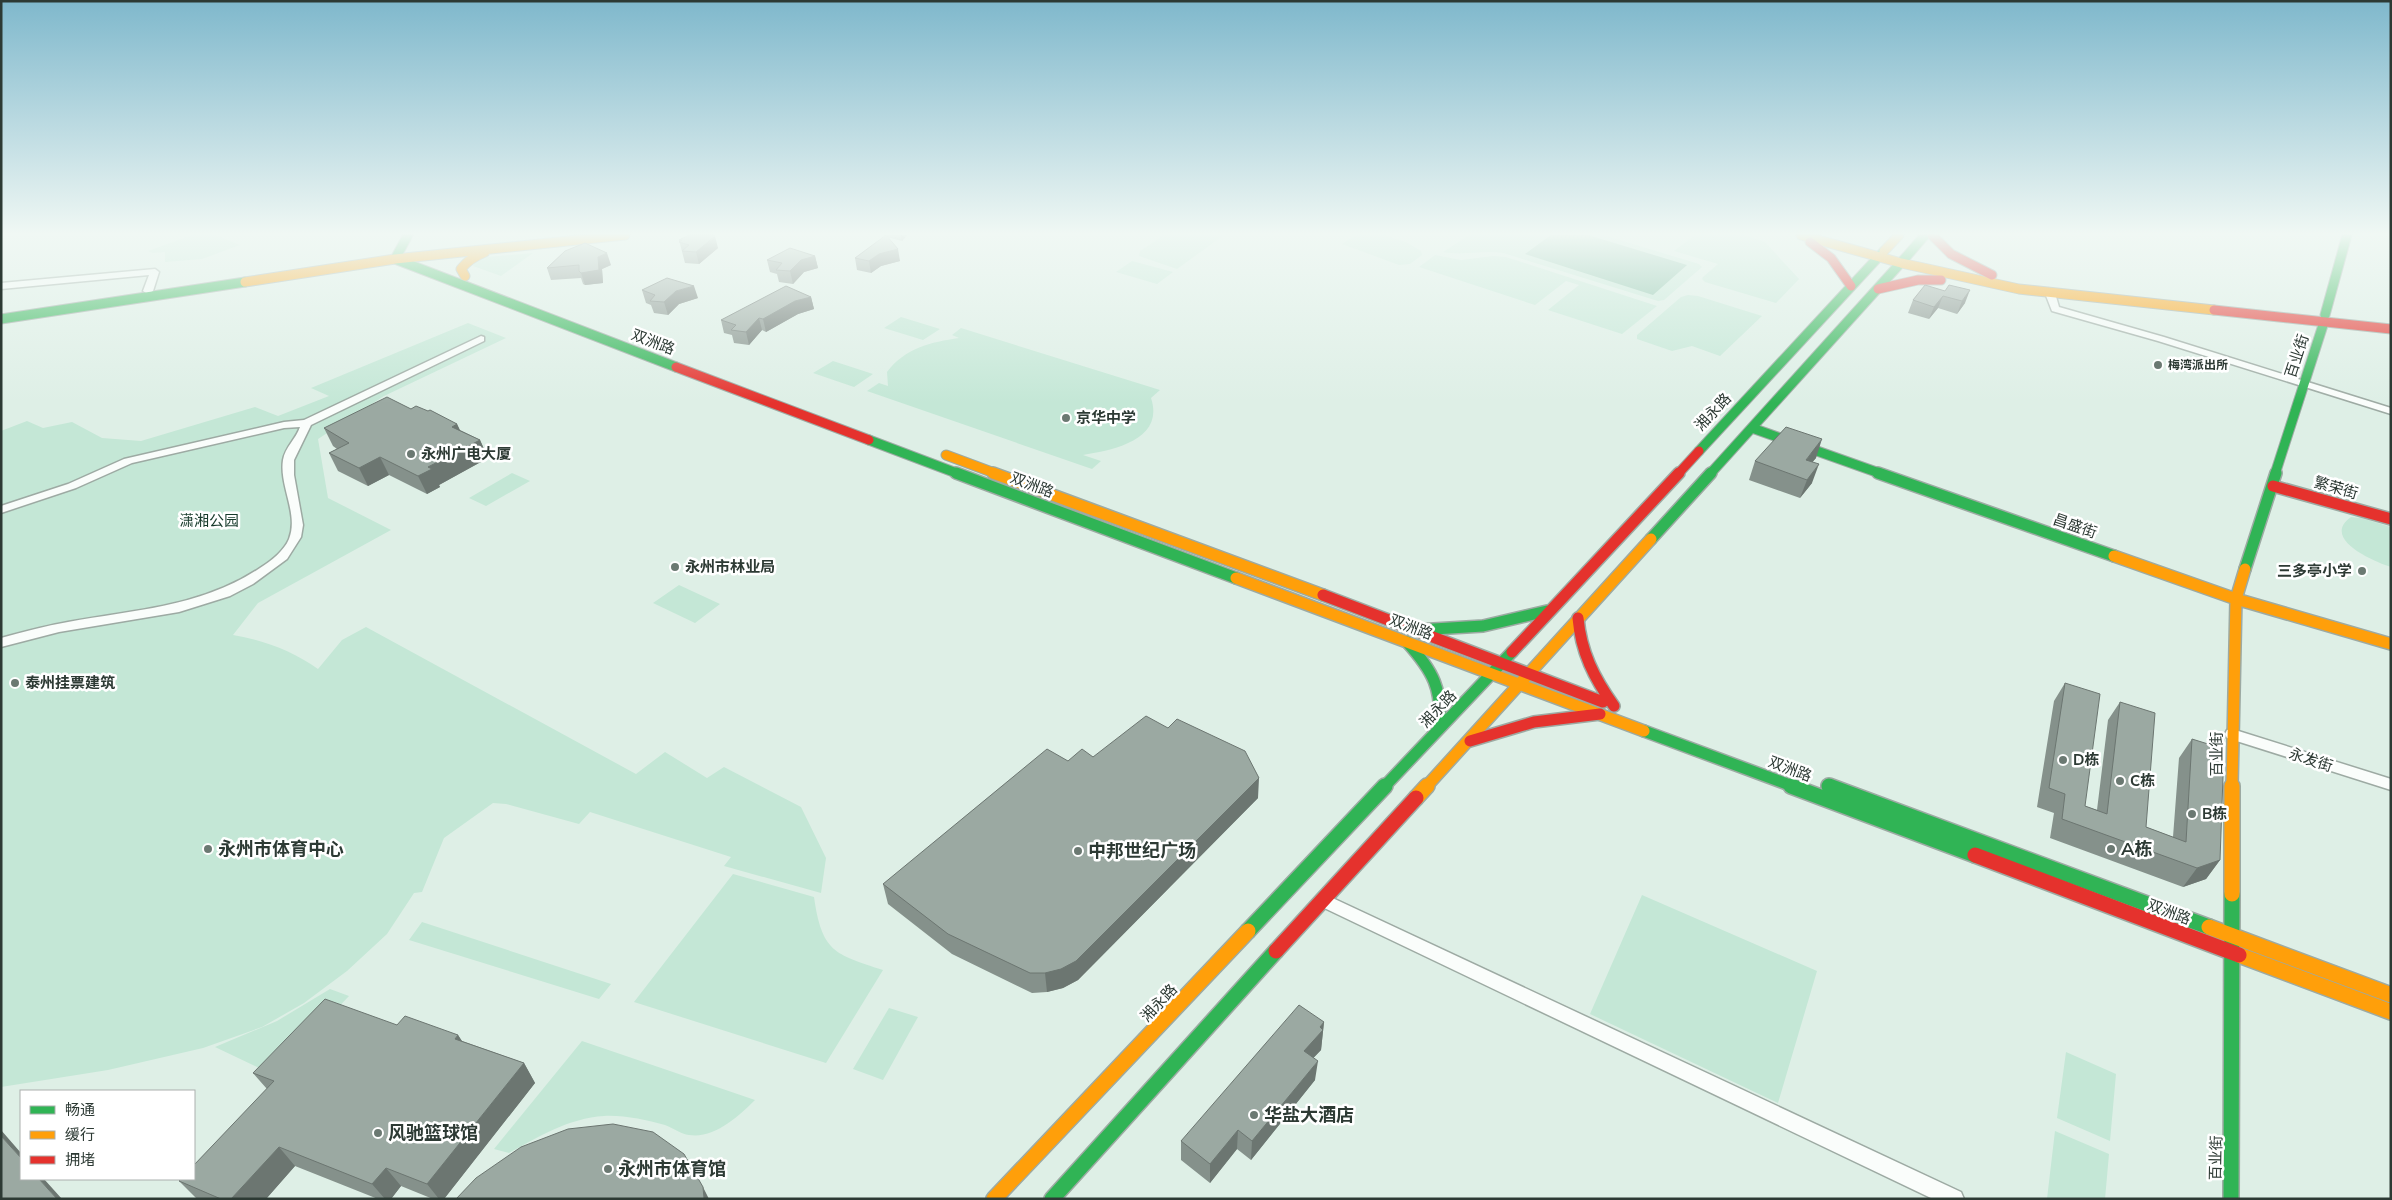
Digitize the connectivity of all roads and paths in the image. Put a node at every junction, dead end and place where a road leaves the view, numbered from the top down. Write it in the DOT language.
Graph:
graph roads {
  1 [pos="142,291"];
  2 [pos="177,291"];
  3 [pos="477,291"];
  4 [pos="485,291"];
  5 [pos="505,291"];
  6 [pos="1846,291"];
  7 [pos="1875,291"];
  8 [pos="2042,291"];
  9 [pos="2091,291"];
  10 [pos="2332,291"];
  11 [pos="481,293"];
  12 [pos="2050,293"];
  13 [pos="1,313"];
  14 [pos="1,319"];
  15 [pos="2325,319"];
  16 [pos="2391,322"];
  17 [pos="2391,329"];
  18 [pos="481,340"];
  19 [pos="676,354"];
  20 [pos="2304,385"];
  21 [pos="2391,411"];
  22 [pos="306,423"];
  23 [pos="1752,428"];
  24 [pos="933,450"];
  25 [pos="2273,486"];
  26 [pos="1,510"];
  27 [pos="2391,518"];
  28 [pos="1596,561"];
  29 [pos="1620,571"];
  30 [pos="2236,599"];
  31 [pos="1344,603"];
  32 [pos="1551,609"];
  33 [pos="1334,614"];
  34 [pos="1578,618"];
  35 [pos="1417,630"];
  36 [pos="1407,642"];
  37 [pos="1,643"];
  38 [pos="2391,644"];
  39 [pos="1503,662"];
  40 [pos="1530,672"];
  41 [pos="1492,673"];
  42 [pos="1519,684"];
  43 [pos="1600,714"];
  44 [pos="1439,728"];
  45 [pos="2232,734"];
  46 [pos="1466,743"];
  47 [pos="1418,751"];
  48 [pos="1446,766"];
  49 [pos="1820,783"];
  50 [pos="2391,786"];
  51 [pos="1324,900"];
  52 [pos="2232,936"];
  53 [pos="2233,952"];
  54 [pos="2391,996"];
  55 [pos="2391,1012"];
  56 [pos="994,1199"];
  57 [pos="1052,1199"];
  58 [pos="1954,1199"];
  59 [pos="2231,1199"];
  1 -- 13 [label="main road"];
  2 -- 14 [label="main road"];
  3 -- 11 [label="main road, 双洲路"];
  4 -- 11 [label="main road"];
  5 -- 19 [label="main road, 双洲路"];
  6 -- 28 [label="main road, 湘永路"];
  7 -- 23 [label="main road"];
  8 -- 12 [label="main road"];
  9 -- 15 [label="main road"];
  10 -- 15 [label="main road, 百业街"];
  11 -- 33 [label="main road, 双洲路"];
  12 -- 15 [label="main road"];
  12 -- 20 [label="street"];
  15 -- 16 [label="main road"];
  15 -- 17 [label="main road"];
  15 -- 20 [label="main road, 百业街"];
  18 -- 22 [label="street"];
  20 -- 21 [label="street"];
  20 -- 25 [label="main road, 百业街"];
  22 -- 26 [label="street"];
  22 -- 37 [label="street"];
  23 -- 29 [label="main road"];
  23 -- 30 [label="main road, 昌盛街"];
  24 -- 31 [label="main road, 双洲路"];
  25 -- 27 [label="main road, 繁荣街"];
  25 -- 30 [label="main road, 百业街"];
  28 -- 29 [label="main road"];
  28 -- 32 [label="main road, 湘永路"];
  29 -- 34 [label="main road"];
  30 -- 38 [label="main road, 昌盛街"];
  30 -- 45 [label="main road, 百业街"];
  31 -- 33 [label="main road"];
  31 -- 35 [label="main road, 双洲路"];
  32 -- 35 [label="main road"];
  32 -- 39 [label="main road, 湘永路"];
  33 -- 36 [label="main road, 双洲路"];
  34 -- 40 [label="main road"];
  34 -- 40 [label="main road, 双洲路"];
  35 -- 39 [label="main road, 双洲路"];
  36 -- 41 [label="main road, 双洲路"];
  36 -- 44 [label="main road"];
  39 -- 40 [label="main road, 双洲路"];
  39 -- 41 [label="main road, 湘永路"];
  40 -- 42 [label="main road"];
  41 -- 42 [label="main road, 双洲路"];
  41 -- 44 [label="main road, 湘永路"];
  42 -- 43 [label="main road, 双洲路"];
  42 -- 46 [label="main road"];
  43 -- 46 [label="main road"];
  43 -- 53 [label="main road, 双洲路"];
  44 -- 47 [label="main road, 湘永路"];
  45 -- 50 [label="street, 永发街"];
  45 -- 52 [label="main road, 百业街"];
  46 -- 48 [label="main road"];
  47 -- 48 [label="main road"];
  47 -- 56 [label="main road, 湘永路"];
  48 -- 51 [label="main road"];
  49 -- 52 [label="main road, 双洲路"];
  51 -- 57 [label="main road"];
  51 -- 58 [label="street"];
  52 -- 53 [label="main road, 百业街"];
  52 -- 54 [label="main road, 双洲路"];
  53 -- 55 [label="main road, 双洲路"];
  53 -- 59 [label="main road, 百业街"];
}
